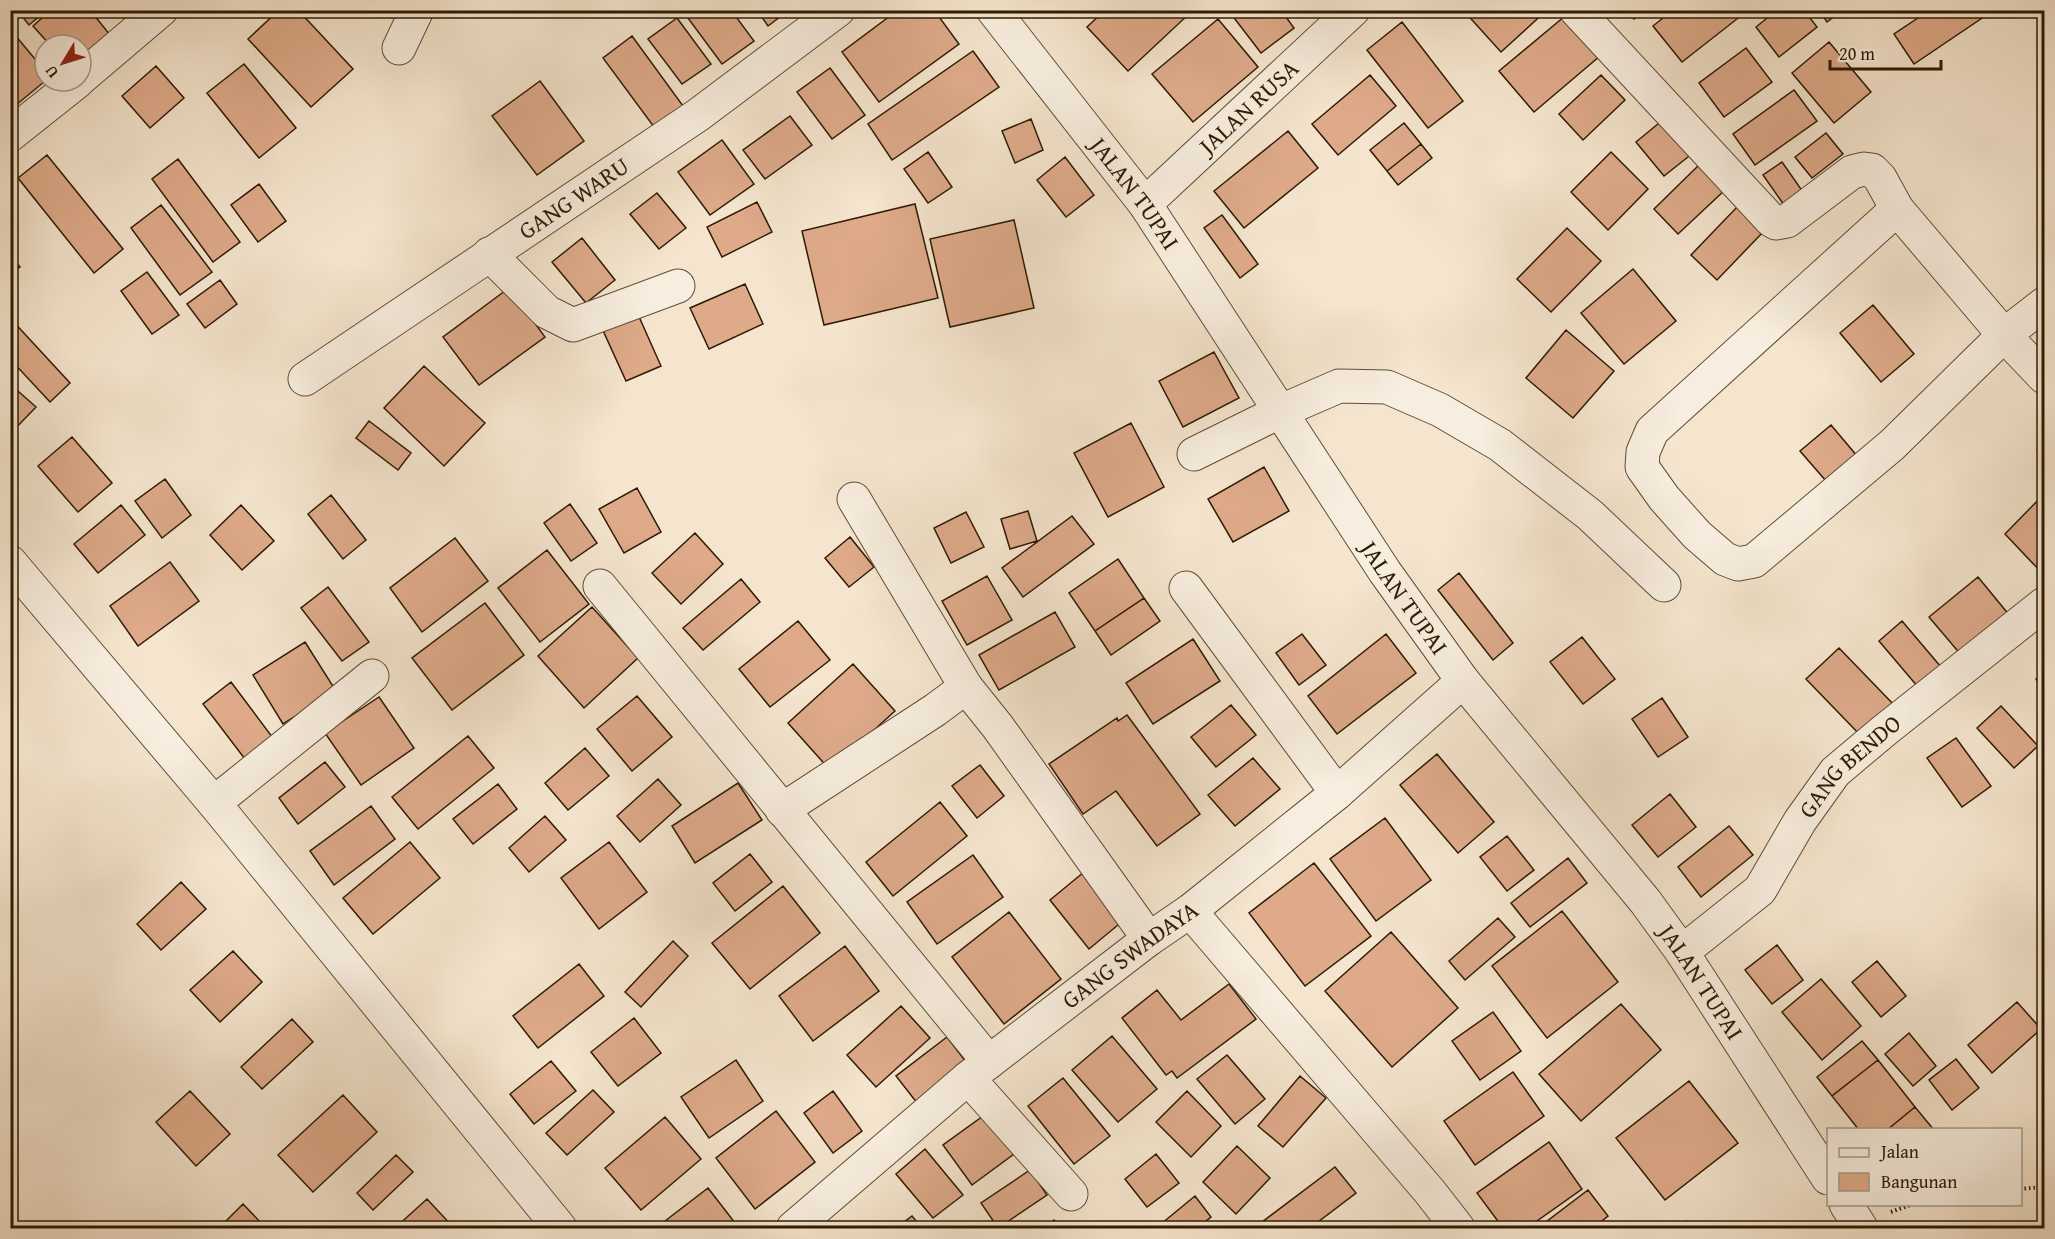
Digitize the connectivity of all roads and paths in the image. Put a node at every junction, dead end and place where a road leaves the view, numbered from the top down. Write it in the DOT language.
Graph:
graph roads {
  1 [pos="417,10"];
  2 [pos="838,10"];
  3 [pos="993,10"];
  4 [pos="1353,10"];
  5 [pos="1576,10"];
  6 [pos="159,11"];
  7 [pos="399,48"];
  8 [pos="93,68"];
  9 [pos="63,93"];
  10 [pos="10,135"];
  11 [pos="1145,204"];
  12 [pos="1897,209"];
  13 [pos="489,254"];
  14 [pos="678,286"];
  15 [pos="2044,304"];
  16 [pos="2004,335"];
  17 [pos="2044,377"];
  18 [pos="305,379"];
  19 [pos="1280,412"];
  20 [pos="1194,454"];
  21 [pos="854,499"];
  22 [pos="10,562"];
  23 [pos="1664,585"];
  24 [pos="600,586"];
  25 [pos="1186,588"];
  26 [pos="2044,604"];
  27 [pos="372,676"];
  28 [pos="1463,681"];
  29 [pos="966,687"];
  30 [pos="1337,793"];
  31 [pos="214,803"];
  32 [pos="782,810"];
  33 [pos="1190,911"];
  34 [pos="1149,939"];
  35 [pos="1682,952"];
  36 [pos="978,1070"];
  37 [pos="1827,1176"];
  38 [pos="2044,1187"];
  39 [pos="2022,1189"];
  40 [pos="1071,1194"];
  41 [pos="560,1228"];
  42 [pos="793,1228"];
  43 [pos="1458,1228"];
  1 -- 7 [label="street"];
  2 -- 13 [label="street, GANG WARU"];
  3 -- 11 [label="street, JALAN TUPAI"];
  4 -- 11 [label="street, JALAN RUSA"];
  5 -- 12 [label="street"];
  6 -- 8 [label="street"];
  9 -- 10 [label="street"];
  11 -- 19 [label="street, JALAN TUPAI"];
  12 -- 16 [label="street"];
  12 -- 16 [label="street"];
  13 -- 14 [label="street"];
  13 -- 18 [label="street, GANG WARU"];
  15 -- 16 [label="street"];
  16 -- 17 [label="street"];
  19 -- 20 [label="street"];
  19 -- 23 [label="street"];
  19 -- 28 [label="street, JALAN TUPAI"];
  21 -- 29 [label="street"];
  22 -- 31 [label="street"];
  24 -- 32 [label="street"];
  25 -- 30 [label="street"];
  26 -- 35 [label="street, GANG BENDO"];
  27 -- 31 [label="street"];
  28 -- 30 [label="street, GANG SWADAYA"];
  28 -- 35 [label="street, JALAN TUPAI"];
  29 -- 32 [label="street"];
  29 -- 34 [label="street"];
  30 -- 33 [label="street, GANG SWADAYA"];
  31 -- 41 [label="street"];
  32 -- 36 [label="street"];
  33 -- 34 [label="street, GANG SWADAYA"];
  33 -- 43 [label="street"];
  34 -- 36 [label="street, GANG SWADAYA"];
  35 -- 37 [label="street, JALAN TUPAI"];
  36 -- 40 [label="street"];
  36 -- 42 [label="street, GANG SWADAYA"];
  38 -- 39 [label="path"];
}
